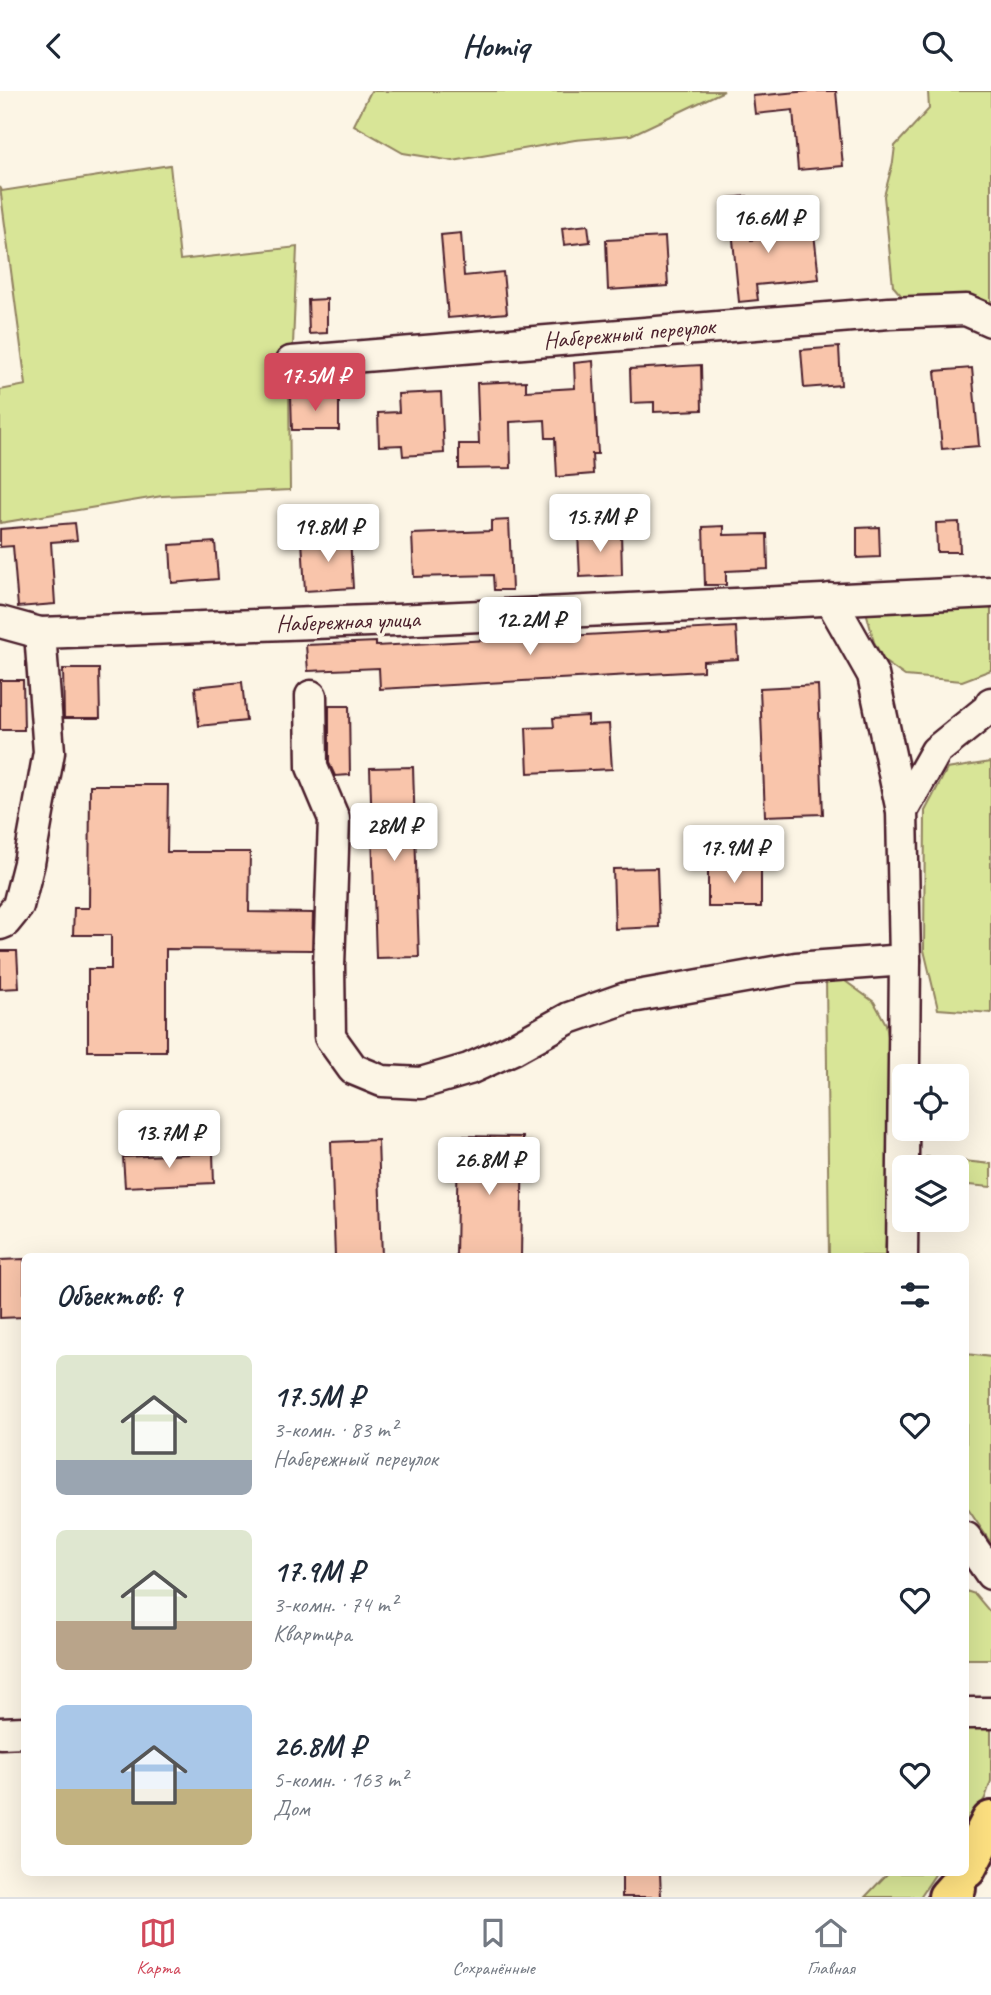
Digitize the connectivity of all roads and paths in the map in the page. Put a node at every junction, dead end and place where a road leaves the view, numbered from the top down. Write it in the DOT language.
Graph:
graph roads {
  1 [pos="979,316"];
  2 [pos="291,362"];
  3 [pos="991,592"];
  4 [pos="830,599"];
  5 [pos="0,622"];
  6 [pos="40,633"];
  7 [pos="311,696"];
  8 [pos="991,703"];
  9 [pos="902,811"];
  10 [pos="0,924"];
  11 [pos="905,960"];
  12 [pos="902,1253"];
  13 [pos="969,1542"];
  14 [pos="991,1574"];
  15 [pos="969,1713"];
  16 [pos="991,1713"];
  17 [pos="0,1733"];
  18 [pos="21,1733"];
  19 [pos="991,1821"];
  20 [pos="969,1864"];
  1 -- 2 [label="street, Набережный переулок"];
  3 -- 4 [label="street, Набережная улица"];
  4 -- 6 [label="street, Набережная улица"];
  4 -- 9 [label="street"];
  5 -- 6 [label="street, Набережная улица"];
  6 -- 10 [label="street"];
  7 -- 11 [label="street"];
  8 -- 9 [label="street"];
  9 -- 11 [label="street"];
  11 -- 12 [label="street"];
  13 -- 14 [label="street"];
  15 -- 16 [label="street"];
  17 -- 18 [label="street"];
  19 -- 20 [label="main road"];
}
